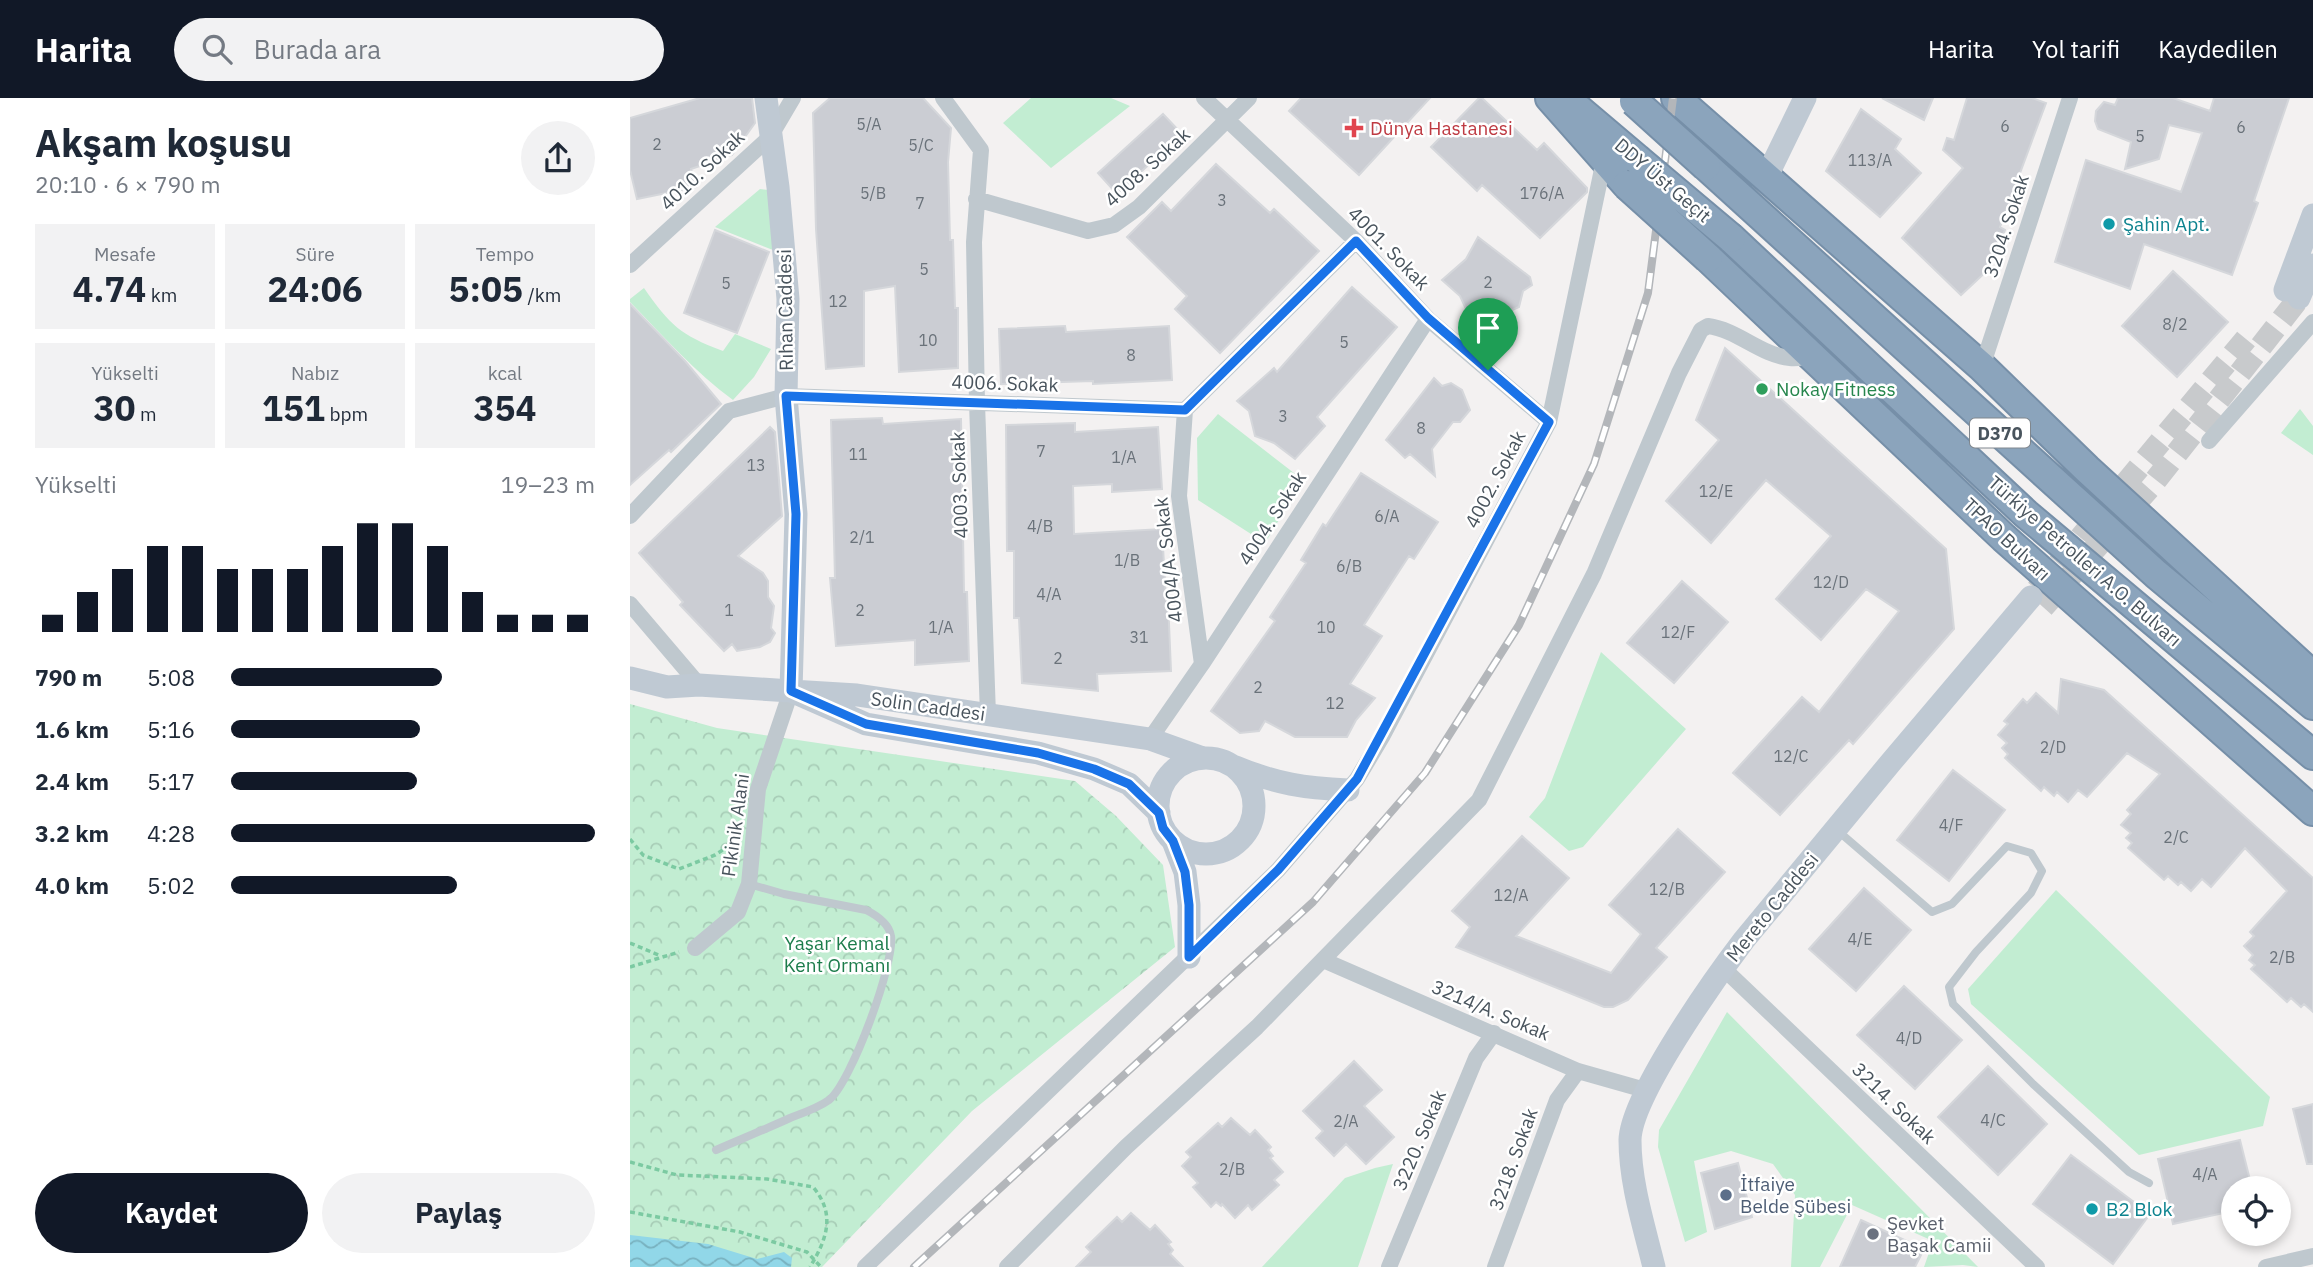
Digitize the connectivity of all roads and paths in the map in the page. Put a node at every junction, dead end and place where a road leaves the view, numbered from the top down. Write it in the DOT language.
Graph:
graph roads {
  1 [pos="766,98"];
  2 [pos="793,98"];
  3 [pos="943,98"];
  4 [pos="1204,98"];
  5 [pos="1249,98"];
  6 [pos="1550,98"];
  7 [pos="1565,98"];
  8 [pos="1676,98"];
  9 [pos="2070,98"];
  10 [pos="1632,100"];
  11 [pos="1798,103"];
  12 [pos="1228,121"];
  13 [pos="770,136"];
  14 [pos="1604,160"];
  15 [pos="1766,178"];
  16 [pos="976,199"];
  17 [pos="2313,215"];
  18 [pos="1731,238"];
  19 [pos="1356,241"];
  20 [pos="630,265"];
  21 [pos="2313,265"];
  22 [pos="1428,318"];
  23 [pos="2313,322"];
  24 [pos="1812,356"];
  25 [pos="1982,367"];
  26 [pos="786,396"];
  27 [pos="977,402"];
  28 [pos="1185,410"];
  29 [pos="1549,422"];
  30 [pos="2209,440"];
  31 [pos="630,516"];
  32 [pos="2037,602"];
  33 [pos="630,604"];
  34 [pos="1202,664"];
  35 [pos="630,678"];
  36 [pos="699,685"];
  37 [pos="791,691"];
  38 [pos="2309,692"];
  39 [pos="988,715"];
  40 [pos="1150,740"];
  41 [pos="2313,755"];
  42 [pos="1203,758"];
  43 [pos="1233,766"];
  44 [pos="1348,790"];
  45 [pos="2313,811"];
  46 [pos="1159,813"];
  47 [pos="754,830"];
  48 [pos="1841,833"];
  49 [pos="630,839"];
  50 [pos="1173,841"];
  51 [pos="749,884"];
  52 [pos="630,943"];
  53 [pos="695,948"];
  54 [pos="663,957"];
  55 [pos="1189,957"];
  56 [pos="1323,960"];
  57 [pos="630,967"];
  58 [pos="1723,968"];
  59 [pos="1494,1033"];
  60 [pos="1578,1070"];
  61 [pos="1645,1090"];
  62 [pos="716,1150"];
  63 [pos="630,1162"];
  64 [pos="2149,1183"];
  65 [pos="630,1212"];
  66 [pos="2313,1256"];
  67 [pos="814,1260"];
  68 [pos="1394,1266"];
  69 [pos="810,1267"];
  70 [pos="821,1267"];
  71 [pos="865,1267"];
  72 [pos="1007,1267"];
  73 [pos="1495,1267"];
  74 [pos="1654,1267"];
  75 [pos="2037,1267"];
  76 [pos="2266,1267"];
  1 -- 13 [label="street, Rıhan Caddesi"];
  2 -- 13 [label="street, 4010. Sokak"];
  3 -- 16 [label="street, 4003. Sokak"];
  4 -- 12 [label="street, 4001. Sokak"];
  5 -- 12 [label="street, 4008. Sokak"];
  6 -- 14 [label="highway"];
  7 -- 18 [label="highway, DDY Üst Geçit / D370, bridge"];
  8 -- 15 [label="highway"];
  9 -- 25 [label="street, 3204. Sokak"];
  10 -- 38 [label="highway, DDY Üst Geçit / D370, bridge"];
  11 -- 15 [label="street"];
  12 -- 16 [label="street, 4008. Sokak"];
  12 -- 19 [label="street, 4001. Sokak"];
  13 -- 20 [label="street, 4010. Sokak"];
  13 -- 26 [label="street, Rıhan Caddesi"];
  14 -- 24 [label="highway, TPAO Bulvarı, bridge"];
  14 -- 29 [label="street, 4002. Sokak"];
  15 -- 25 [label="highway"];
  16 -- 27 [label="street, 4003. Sokak"];
  17 -- 21 [label="street"];
  18 -- 41 [label="highway, Türkiye Petrolleri A.O. Bulvarı / D370"];
  19 -- 22 [label="street, 4001. Sokak"];
  19 -- 28 [label="street"];
  22 -- 29 [label="street, 4001. Sokak"];
  22 -- 34 [label="street, 4004. Sokak"];
  23 -- 30 [label="street"];
  24 -- 45 [label="highway, TPAO Bulvarı"];
  24 -- 56 [label="street"];
  25 -- 38 [label="highway"];
  26 -- 27 [label="street, 4006. Sokak"];
  26 -- 31 [label="street, 4006. Sokak"];
  26 -- 37 [label="street, Rıhan Caddesi"];
  27 -- 28 [label="street, 4006. Sokak"];
  27 -- 39 [label="street, 4003. Sokak"];
  28 -- 34 [label="street, 4004/A. Sokak"];
  29 -- 44 [label="street, 4002. Sokak"];
  32 -- 48 [label="street, Mereto Caddesi"];
  33 -- 36 [label="street"];
  34 -- 40 [label="street, 4004. Sokak"];
  35 -- 36 [label="street"];
  36 -- 37 [label="street"];
  37 -- 39 [label="street, Solin Caddesi"];
  37 -- 46 [label="street, Solin Caddesi"];
  37 -- 47 [label="street, Pikinik Alani"];
  39 -- 40 [label="street, Solin Caddesi"];
  40 -- 42 [label="street, Solin Caddesi"];
  42 -- 43 [label="street"];
  42 -- 46 [label="street"];
  43 -- 44 [label="street"];
  43 -- 50 [label="street"];
  44 -- 55 [label="street, 4002. Sokak"];
  46 -- 50 [label="street"];
  47 -- 49 [label="path"];
  47 -- 51 [label="street, Pikinik Alani"];
  48 -- 58 [label="street, Mereto Caddesi"];
  48 -- 64 [label="lane"];
  50 -- 55 [label="street"];
  51 -- 53 [label="street, Pikinik Alani"];
  51 -- 62 [label="lane"];
  52 -- 54 [label="path"];
  53 -- 54 [label="path"];
  54 -- 57 [label="path"];
  55 -- 71 [label="street, 4002. Sokak"];
  56 -- 59 [label="street, 3214/A. Sokak"];
  56 -- 72 [label="street"];
  58 -- 61 [label="street, Mereto Caddesi"];
  58 -- 75 [label="street, 3214. Sokak"];
  59 -- 60 [label="street, 3214/A. Sokak"];
  59 -- 68 [label="street, 3220. Sokak"];
  60 -- 61 [label="street, 3214/A. Sokak"];
  60 -- 73 [label="street, 3218. Sokak"];
  61 -- 74 [label="street, Mereto Caddesi"];
  63 -- 67 [label="path"];
  65 -- 67 [label="path"];
  66 -- 76 [label="street"];
  67 -- 69 [label="path"];
  67 -- 70 [label="path"];
}
